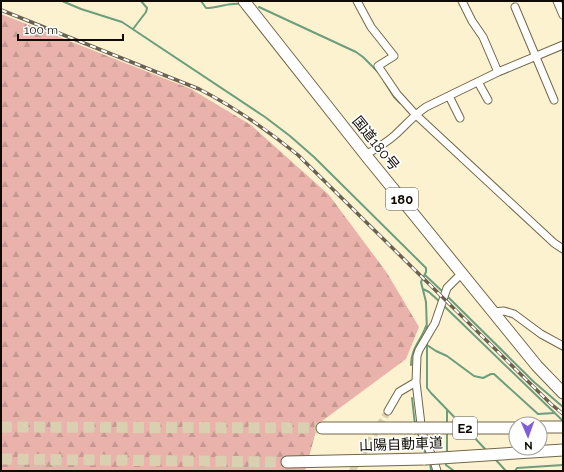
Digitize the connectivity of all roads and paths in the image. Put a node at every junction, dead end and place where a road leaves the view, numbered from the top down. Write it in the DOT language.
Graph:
graph roads {
  1 [pos="244,1"];
  2 [pos="357,1"];
  3 [pos="462,1"];
  4 [pos="557,1"];
  5 [pos="515,7"];
  6 [pos="563,15"];
  7 [pos="563,45"];
  8 [pos="535,56"];
  9 [pos="498,72"];
  10 [pos="478,82"];
  11 [pos="449,96"];
  12 [pos="488,100"];
  13 [pos="554,100"];
  14 [pos="414,115"];
  15 [pos="460,118"];
  16 [pos="365,155"];
  17 [pos="563,249"];
  18 [pos="462,273"];
  19 [pos="493,312"];
  20 [pos="563,346"];
  21 [pos="416,382"];
  22 [pos="563,393"];
  23 [pos="388,411"];
  24 [pos="563,426"];
  25 [pos="548,427"];
  26 [pos="322,428"];
  27 [pos="508,428"];
  28 [pos="563,450"];
  29 [pos="287,462"];
  30 [pos="437,471"];
  1 -- 16 [label="highway, 国道180号 / 180"];
  2 -- 14 [label="street"];
  3 -- 9 [label="street"];
  4 -- 6 [label="street"];
  5 -- 8 [label="street"];
  7 -- 8 [label="street"];
  8 -- 9 [label="street"];
  8 -- 13 [label="street"];
  9 -- 10 [label="street"];
  10 -- 11 [label="street"];
  10 -- 12 [label="street"];
  11 -- 14 [label="street"];
  11 -- 15 [label="street"];
  14 -- 16 [label="street"];
  14 -- 17 [label="street"];
  16 -- 18 [label="highway, 国道180号 / 180"];
  18 -- 19 [label="highway, 国道180号 / 180"];
  18 -- 21 [label="street"];
  19 -- 20 [label="street"];
  19 -- 22 [label="highway, 国道180号 / 180"];
  21 -- 23 [label="street"];
  21 -- 30 [label="street"];
  24 -- 25 [label="highway"];
  26 -- 27 [label="highway, 山陽自動車道 / E2, bridge"];
  28 -- 29 [label="highway, 山陽自動車道 / E2, bridge"];
}
